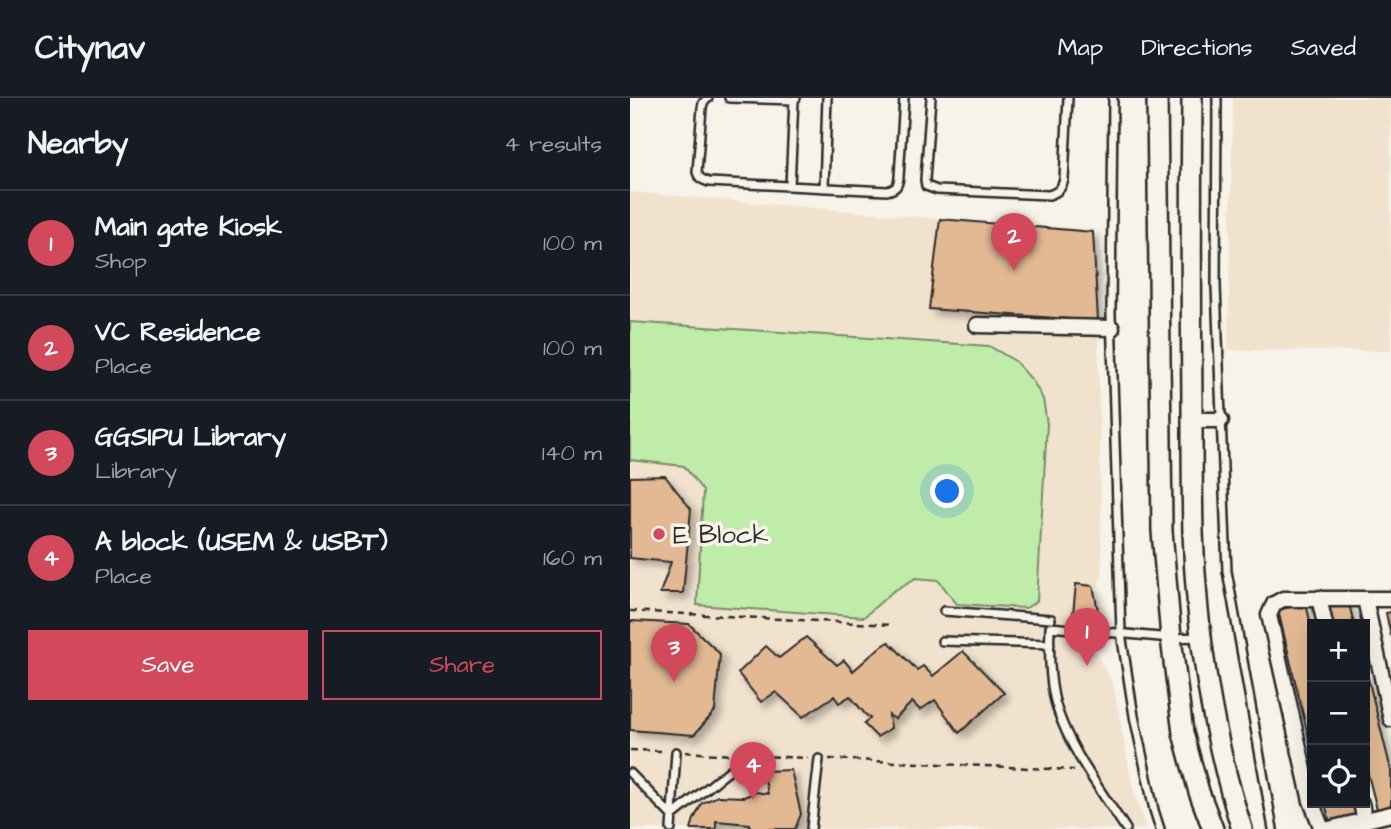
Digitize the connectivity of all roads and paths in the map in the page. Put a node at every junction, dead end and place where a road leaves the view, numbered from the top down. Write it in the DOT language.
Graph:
graph roads {
  1 [pos="708,98"];
  2 [pos="729,98"];
  3 [pos="827,98"];
  4 [pos="904,98"];
  5 [pos="931,98"];
  6 [pos="1068,98"];
  7 [pos="1113,98"];
  8 [pos="1157,98"];
  9 [pos="1192,98"];
  10 [pos="1217,98"];
  11 [pos="795,99"];
  12 [pos="790,186"];
  13 [pos="824,188"];
  14 [pos="977,325"];
  15 [pos="1112,328"];
  16 [pos="1192,420"];
  17 [pos="1221,420"];
  18 [pos="1319,598"];
  19 [pos="1391,598"];
  20 [pos="1365,599"];
  21 [pos="630,611"];
  22 [pos="944,611"];
  23 [pos="1051,619"];
  24 [pos="1324,619"];
  25 [pos="893,625"];
  26 [pos="1121,633"];
  27 [pos="1201,636"];
  28 [pos="1171,638"];
  29 [pos="942,641"];
  30 [pos="1050,644"];
  31 [pos="1391,719"];
  32 [pos="630,750"];
  33 [pos="676,752"];
  34 [pos="749,755"];
  35 [pos="819,759"];
  36 [pos="1088,771"];
  37 [pos="630,773"];
  38 [pos="1363,808"];
  39 [pos="1391,814"];
  40 [pos="672,816"];
  41 [pos="1365,821"];
  42 [pos="671,829"];
  43 [pos="811,829"];
  44 [pos="1126,829"];
  45 [pos="1160,829"];
  46 [pos="1213,829"];
  47 [pos="1242,829"];
  48 [pos="1273,829"];
  49 [pos="1322,829"];
  50 [pos="1329,829"];
  1 -- 12 [label="lane"];
  2 -- 11 [label="lane"];
  3 -- 13 [label="lane"];
  4 -- 13 [label="lane"];
  5 -- 6 [label="lane"];
  7 -- 15 [label="lane"];
  8 -- 28 [label="main road"];
  9 -- 16 [label="main road"];
  10 -- 17 [label="lane"];
  11 -- 12 [label="lane"];
  12 -- 13 [label="lane"];
  14 -- 15 [label="street"];
  15 -- 26 [label="lane"];
  16 -- 17 [label="street"];
  16 -- 27 [label="main road"];
  17 -- 48 [label="lane"];
  18 -- 20 [label="street"];
  18 -- 24 [label="street"];
  18 -- 49 [label="street"];
  19 -- 20 [label="street"];
  20 -- 31 [label="street"];
  21 -- 25 [label="path"];
  22 -- 23 [label="lane"];
  26 -- 28 [label="lane"];
  26 -- 30 [label="lane"];
  26 -- 45 [label="lane"];
  27 -- 28 [label="lane"];
  27 -- 47 [label="main road"];
  28 -- 46 [label="main road"];
  29 -- 30 [label="lane"];
  30 -- 36 [label="lane"];
  32 -- 33 [label="path"];
  33 -- 34 [label="path"];
  33 -- 40 [label="lane"];
  34 -- 35 [label="path"];
  34 -- 40 [label="lane"];
  35 -- 36 [label="path"];
  35 -- 43 [label="lane"];
  36 -- 44 [label="lane"];
  37 -- 40 [label="lane"];
  38 -- 41 [label="street"];
  39 -- 41 [label="street"];
  40 -- 42 [label="lane"];
  41 -- 50 [label="street"];
}
